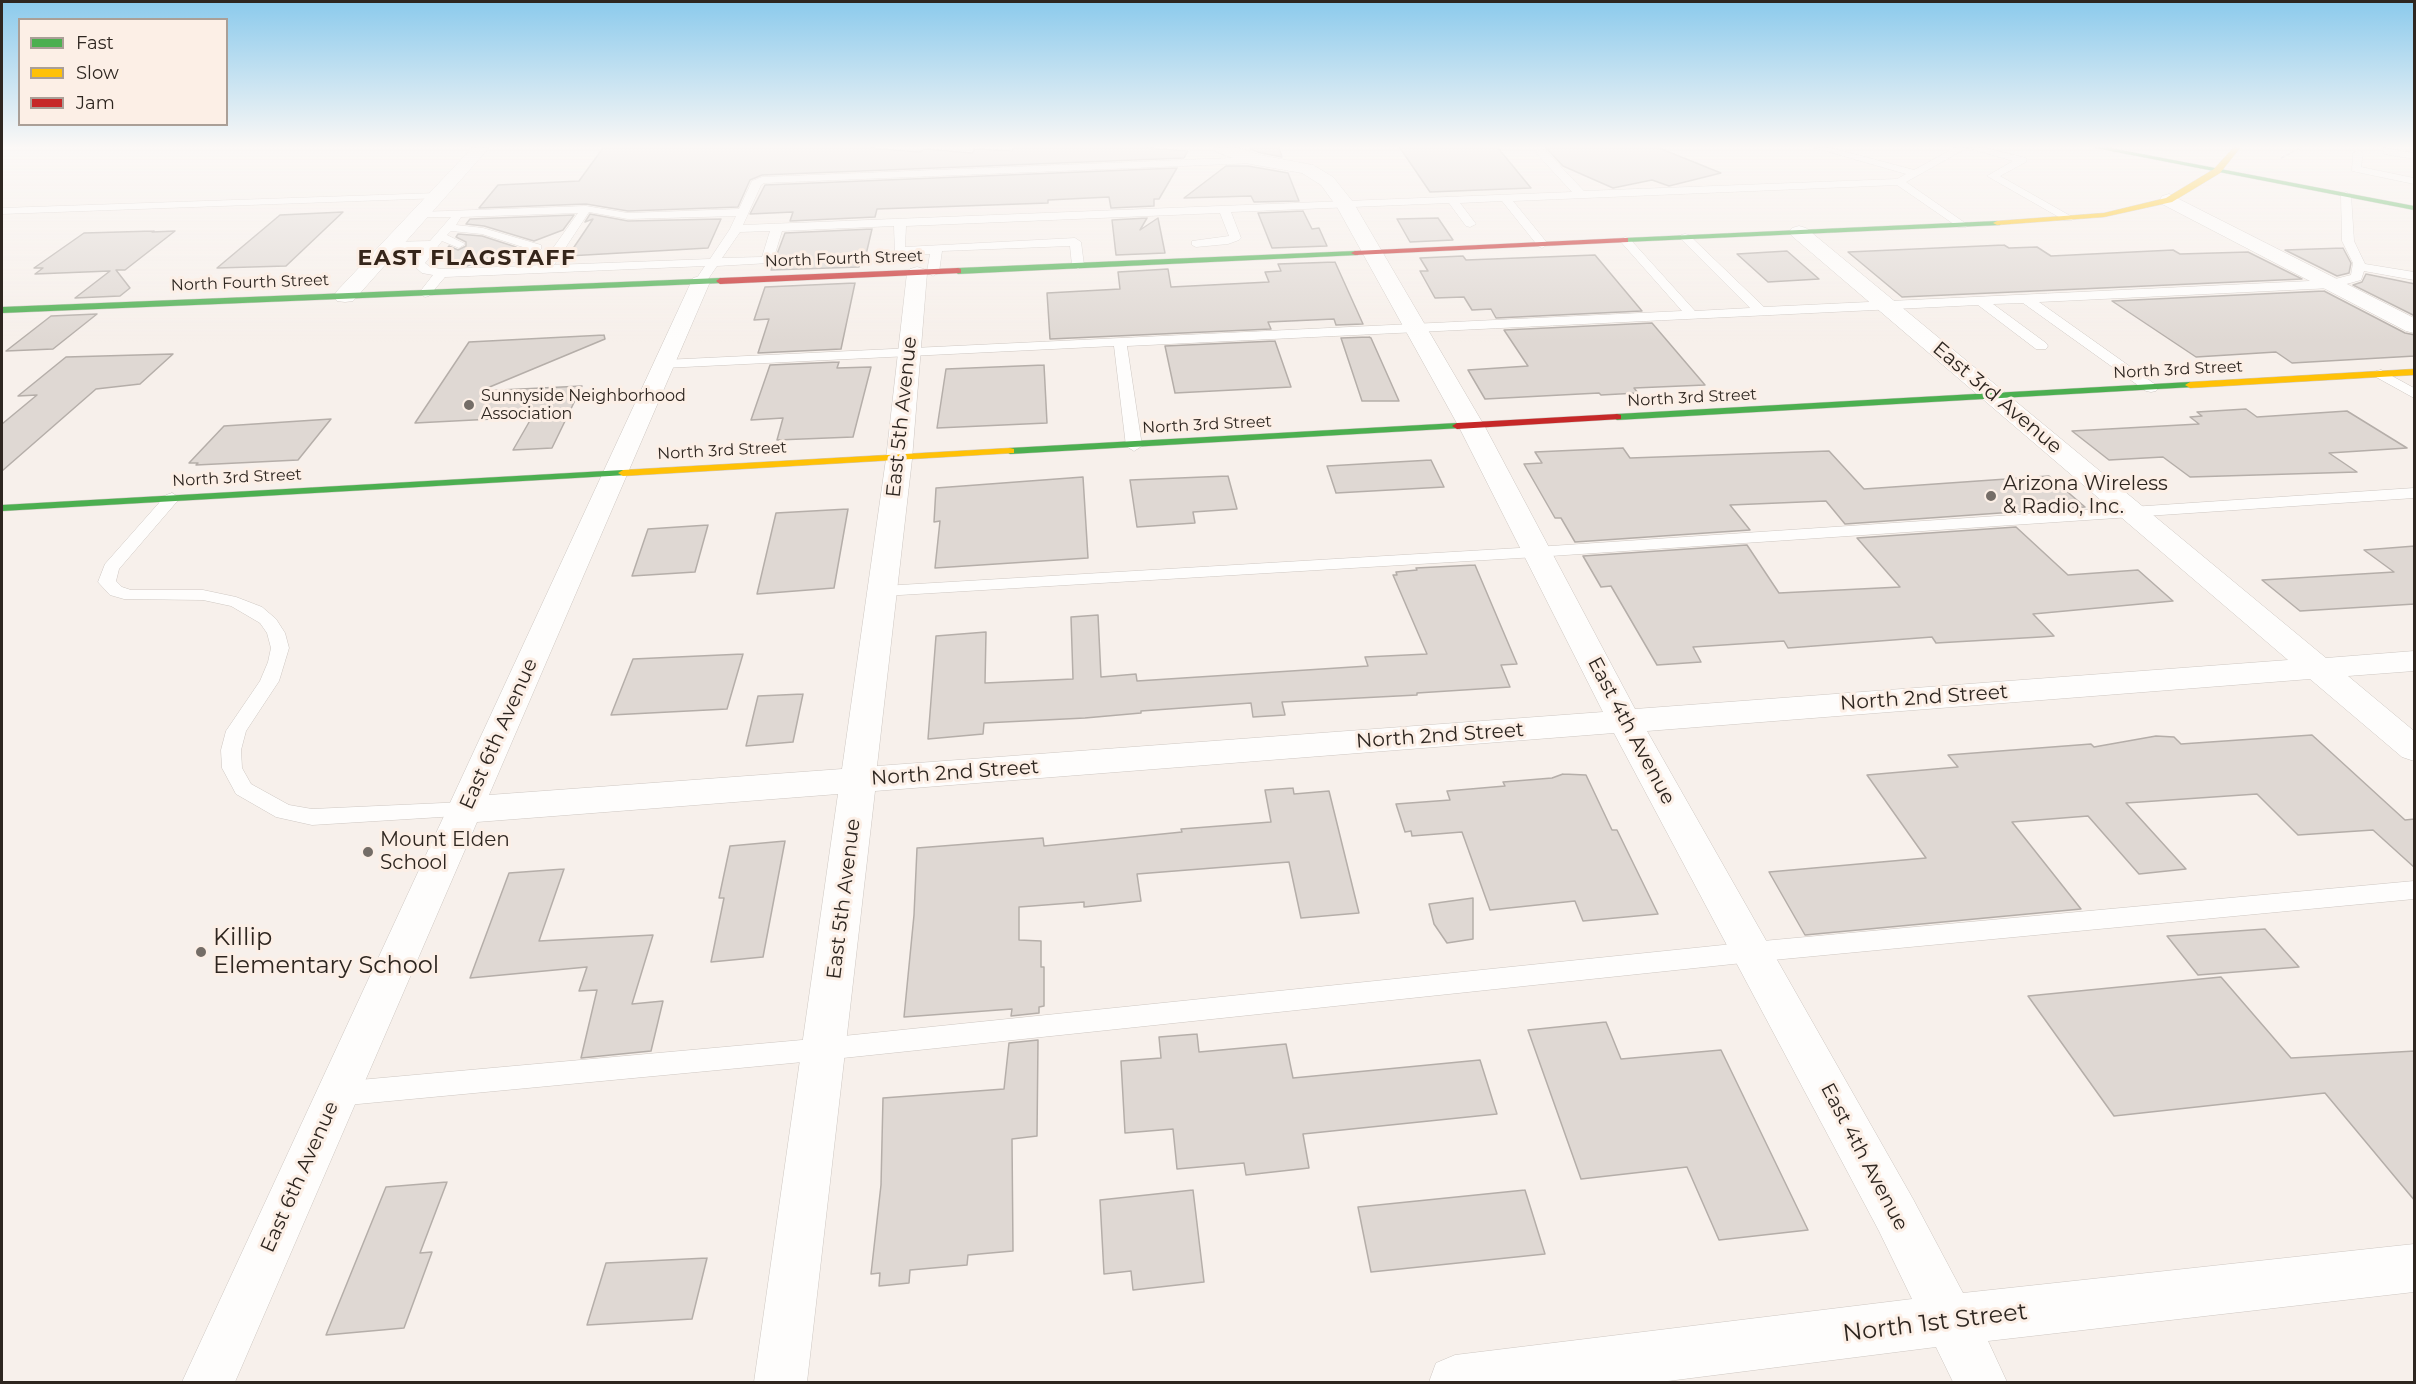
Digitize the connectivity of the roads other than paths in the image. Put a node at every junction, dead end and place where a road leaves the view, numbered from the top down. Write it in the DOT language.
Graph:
graph roads {
  1 [pos="745,212"];
  2 [pos="421,213"];
  3 [pos="496,213"];
  4 [pos="584,213"];
  5 [pos="608,213"];
  6 [pos="728,213"];
  7 [pos="1223,213"];
  8 [pos="1227,213"];
  9 [pos="1350,213"];
  10 [pos="1462,213"];
  11 [pos="1517,213"];
  12 [pos="1944,213"];
  13 [pos="2057,213"];
  14 [pos="2114,213"];
  15 [pos="2193,213"];
  16 [pos="2347,213"];
  17 [pos="460,214"];
  18 [pos="419,215"];
  19 [pos="1073,217"];
  20 [pos="2068,219"];
  21 [pos="900,224"];
  22 [pos="1470,224"];
  23 [pos="1962,225"];
  24 [pos="777,228"];
  25 [pos="1191,228"];
  26 [pos="736,230"];
  27 [pos="1799,232"];
  28 [pos="1685,237"];
  29 [pos="1625,240"];
  30 [pos="437,242"];
  31 [pos="1075,242"];
  32 [pos="459,244"];
  33 [pos="1542,244"];
  34 [pos="390,246"];
  35 [pos="934,248"];
  36 [pos="1373,252"];
  37 [pos="1201,260"];
  38 [pos="501,264"];
  39 [pos="470,265"];
  40 [pos="1078,265"];
  41 [pos="2359,267"];
  42 [pos="545,269"];
  43 [pos="482,271"];
  44 [pos="707,272"];
  45 [pos="441,273"];
  46 [pos="2415,276"];
  47 [pos="2332,284"];
  48 [pos="531,288"];
  49 [pos="425,293"];
  50 [pos="345,296"];
  51 [pos="2025,298"];
  52 [pos="1980,300"];
  53 [pos="1886,305"];
  54 [pos="2,310"];
  55 [pos="1760,311"];
  56 [pos="1691,314"];
  57 [pos="2415,326"];
  58 [pos="1416,328"];
  59 [pos="1120,342"];
  60 [pos="2041,346"];
  61 [pos="909,353"];
  62 [pos="664,364"];
  63 [pos="2415,372"];
  64 [pos="2381,374"];
  65 [pos="2151,388"];
  66 [pos="2415,394"];
  67 [pos="1997,398"];
  68 [pos="1472,427"];
  69 [pos="1134,446"];
  70 [pos="899,459"];
  71 [pos="616,473"];
  72 [pos="2415,493"];
  73 [pos="172,498"];
  74 [pos="2,508"];
  75 [pos="2133,513"];
  76 [pos="1536,552"];
  77 [pos="883,591"];
  78 [pos="2415,661"];
  79 [pos="2317,668"];
  80 [pos="1625,722"];
  81 [pos="2415,749"];
  82 [pos="859,780"];
  83 [pos="465,810"];
  84 [pos="2415,890"];
  85 [pos="1752,952"];
  86 [pos="824,1049"];
  87 [pos="337,1094"];
  88 [pos="2415,1268"];
  89 [pos="1949,1320"];
  90 [pos="208,1383"];
  91 [pos="781,1383"];
  92 [pos="1455,1383"];
  93 [pos="1981,1383"];
  1 -- 26 [label="lane"];
  2 -- 18 [label="street"];
  3 -- 17 [label="lane"];
  4 -- 42 [label="lane"];
  5 -- 6 [label="lane"];
  7 -- 25 [label="lane"];
  8 -- 25 [label="lane"];
  9 -- 36 [label="street, East 4th Avenue"];
  10 -- 22 [label="lane"];
  11 -- 33 [label="lane"];
  12 -- 23 [label="lane"];
  13 -- 20 [label="lane"];
  14 -- 20 [label="main road, North Fourth Street"];
  15 -- 47 [label="street"];
  16 -- 41 [label="lane"];
  17 -- 18 [label="lane"];
  17 -- 30 [label="lane"];
  18 -- 34 [label="street"];
  19 -- 25 [label="lane"];
  19 -- 31 [label="lane"];
  19 -- 35 [label="lane"];
  20 -- 23 [label="main road, North Fourth Street"];
  21 -- 24 [label="lane"];
  21 -- 35 [label="lane"];
  21 -- 35 [label="lane"];
  23 -- 27 [label="main road, North Fourth Street"];
  24 -- 26 [label="lane"];
  24 -- 44 [label="lane"];
  25 -- 37 [label="lane"];
  26 -- 44 [label="lane"];
  27 -- 28 [label="main road, North Fourth Street"];
  27 -- 53 [label="street, East 3rd Avenue"];
  28 -- 29 [label="main road, North Fourth Street"];
  28 -- 55 [label="lane"];
  29 -- 33 [label="main road, North Fourth Street"];
  29 -- 56 [label="lane"];
  30 -- 32 [label="lane"];
  30 -- 34 [label="lane"];
  30 -- 38 [label="lane"];
  30 -- 45 [label="lane"];
  31 -- 35 [label="lane"];
  31 -- 40 [label="lane"];
  33 -- 36 [label="main road, North Fourth Street"];
  34 -- 50 [label="street"];
  35 -- 40 [label="main road, North Fourth Street"];
  35 -- 44 [label="main road, North Fourth Street"];
  35 -- 61 [label="street, East 5th Avenue"];
  36 -- 37 [label="main road, North Fourth Street"];
  36 -- 58 [label="street, East 4th Avenue"];
  37 -- 40 [label="main road, North Fourth Street"];
  38 -- 42 [label="lane"];
  38 -- 43 [label="lane"];
  39 -- 43 [label="lane"];
  41 -- 46 [label="lane"];
  41 -- 47 [label="lane"];
  42 -- 44 [label="lane"];
  42 -- 48 [label="lane"];
  43 -- 45 [label="lane"];
  44 -- 48 [label="main road, North Fourth Street"];
  44 -- 62 [label="street, East 6th Avenue"];
  45 -- 49 [label="lane"];
  47 -- 51 [label="lane"];
  47 -- 57 [label="street"];
  48 -- 49 [label="main road, North Fourth Street"];
  49 -- 50 [label="main road, North Fourth Street"];
  50 -- 54 [label="main road, North Fourth Street"];
  51 -- 52 [label="lane"];
  51 -- 65 [label="lane"];
  52 -- 53 [label="lane"];
  52 -- 60 [label="lane"];
  53 -- 55 [label="lane"];
  53 -- 67 [label="street, East 3rd Avenue"];
  55 -- 56 [label="lane"];
  56 -- 58 [label="lane"];
  58 -- 59 [label="lane"];
  58 -- 68 [label="street, East 4th Avenue"];
  59 -- 61 [label="lane"];
  59 -- 69 [label="lane"];
  61 -- 62 [label="lane"];
  61 -- 70 [label="street, East 5th Avenue"];
  62 -- 71 [label="street, East 6th Avenue"];
  63 -- 64 [label="main road, North 3rd Street"];
  64 -- 65 [label="main road, North 3rd Street"];
  64 -- 66 [label="lane"];
  65 -- 67 [label="main road, North 3rd Street"];
  67 -- 68 [label="main road, North 3rd Street"];
  67 -- 75 [label="street, East 3rd Avenue"];
  68 -- 69 [label="main road, North 3rd Street"];
  68 -- 76 [label="street, East 4th Avenue"];
  69 -- 70 [label="main road, North 3rd Street"];
  70 -- 71 [label="main road, North 3rd Street"];
  70 -- 77 [label="street, East 5th Avenue"];
  71 -- 73 [label="main road, North 3rd Street"];
  71 -- 83 [label="street, East 6th Avenue"];
  72 -- 75 [label="lane"];
  73 -- 74 [label="main road, North 3rd Street"];
  73 -- 83 [label="lane"];
  75 -- 76 [label="lane"];
  75 -- 79 [label="street, East 3rd Avenue"];
  76 -- 77 [label="lane"];
  76 -- 80 [label="street, East 4th Avenue"];
  77 -- 82 [label="street, East 5th Avenue"];
  78 -- 79 [label="street, North 2nd Street"];
  79 -- 80 [label="street, North 2nd Street"];
  79 -- 81 [label="street, East 3rd Avenue"];
  80 -- 82 [label="street, North 2nd Street"];
  80 -- 85 [label="street, East 4th Avenue"];
  82 -- 83 [label="street, North 2nd Street"];
  82 -- 86 [label="street, East 5th Avenue"];
  83 -- 87 [label="street, East 6th Avenue"];
  84 -- 85 [label="lane"];
  85 -- 86 [label="lane"];
  85 -- 89 [label="street, East 4th Avenue"];
  86 -- 87 [label="lane"];
  86 -- 91 [label="street, East 5th Avenue"];
  87 -- 90 [label="street, East 6th Avenue"];
  88 -- 89 [label="street, North 1st Street"];
  89 -- 92 [label="street, North 1st Street"];
  89 -- 93 [label="street, East 4th Avenue"];
}
